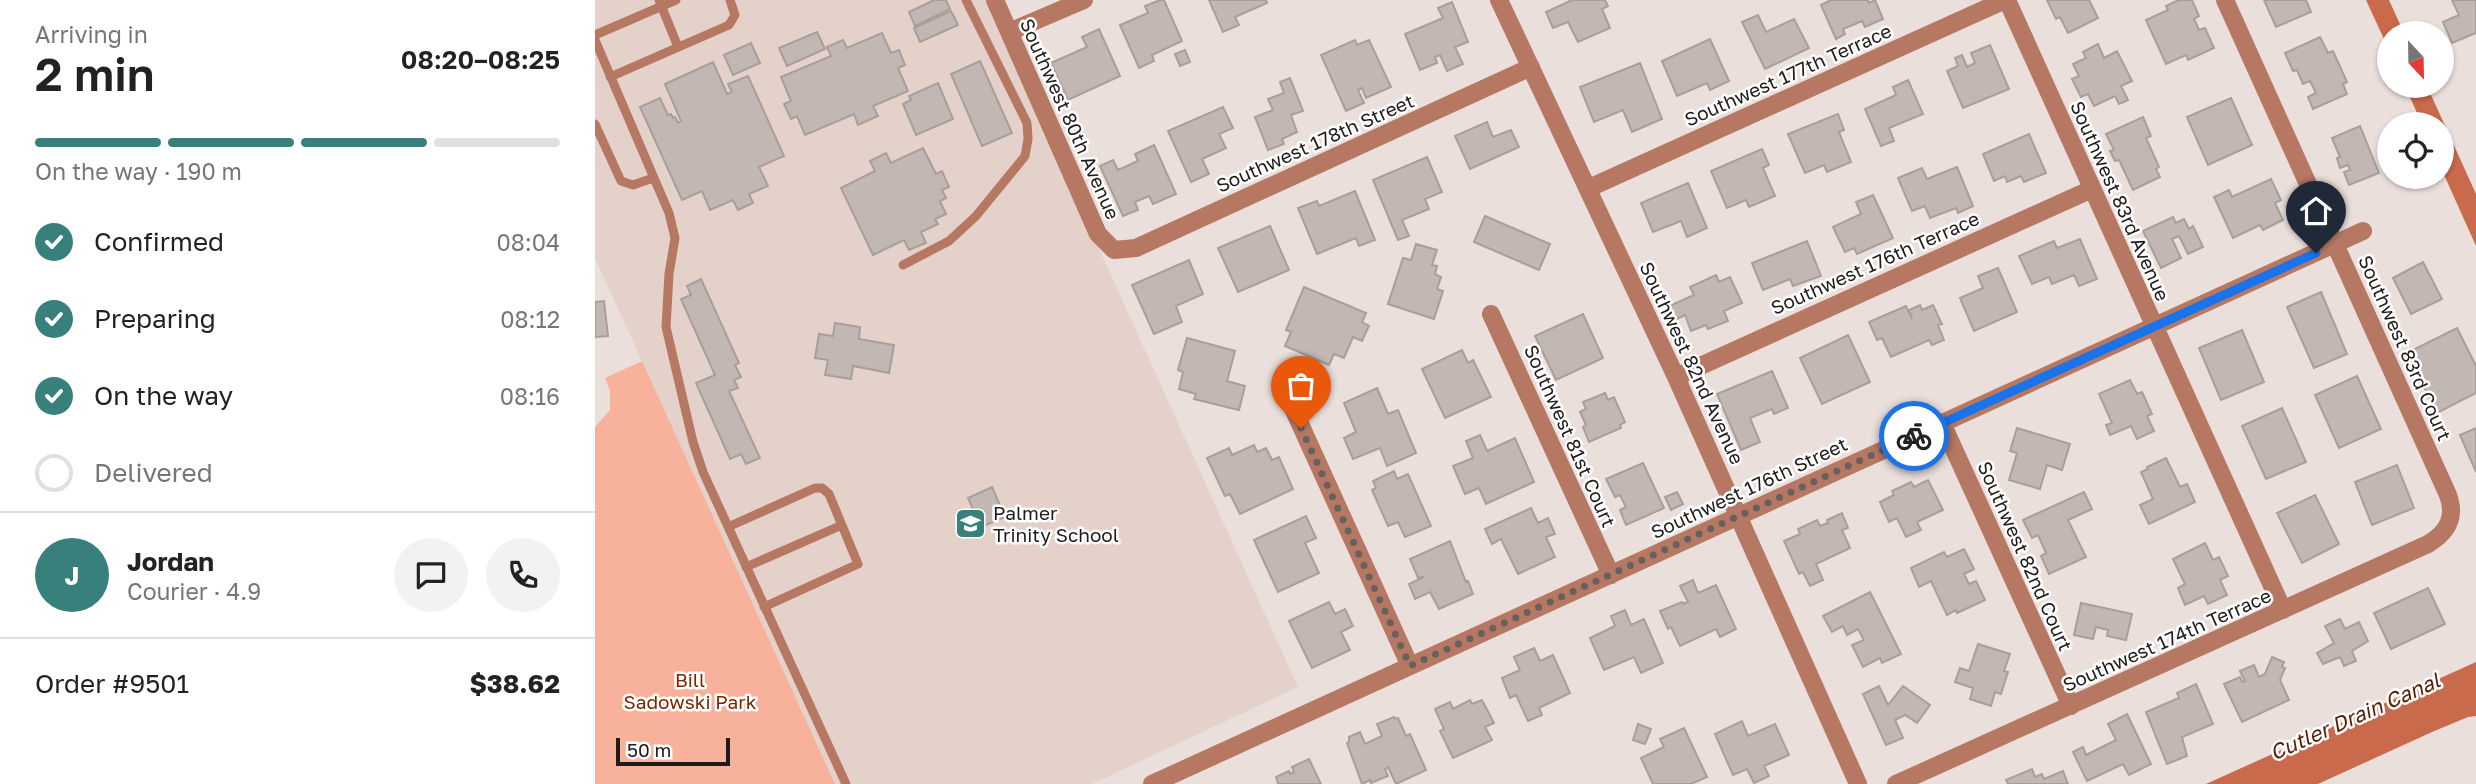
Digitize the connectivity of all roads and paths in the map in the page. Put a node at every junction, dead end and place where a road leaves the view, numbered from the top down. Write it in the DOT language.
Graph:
graph roads {
  1 [pos="676,0"];
  2 [pos="730,0"];
  3 [pos="966,0"];
  4 [pos="995,0"];
  5 [pos="1084,0"];
  6 [pos="1499,0"];
  7 [pos="2006,0"];
  8 [pos="2225,0"];
  9 [pos="660,3"];
  10 [pos="1009,32"];
  11 [pos="595,37"];
  12 [pos="678,47"];
  13 [pos="1531,68"];
  14 [pos="610,77"];
  15 [pos="595,124"];
  16 [pos="653,178"];
  17 [pos="1589,188"];
  18 [pos="2092,189"];
  19 [pos="2363,231"];
  20 [pos="2335,244"];
  21 [pos="1114,250"];
  22 [pos="903,265"];
  23 [pos="1491,314"];
  24 [pos="2154,326"];
  25 [pos="1676,377"];
  26 [pos="1291,404"];
  27 [pos="1942,423"];
  28 [pos="1738,515"];
  29 [pos="2449,524"];
  30 [pos="842,525"];
  31 [pos="728,527"];
  32 [pos="746,567"];
  33 [pos="1611,575"];
  34 [pos="764,607"];
  35 [pos="2283,610"];
  36 [pos="1410,666"];
  37 [pos="2071,706"];
  38 [pos="846,784"];
  39 [pos="1151,784"];
  40 [pos="1858,784"];
  41 [pos="1896,784"];
  1 -- 9 [label="lane"];
  2 -- 12 [label="lane"];
  3 -- 22 [label="lane"];
  4 -- 10 [label="street, Southwest 80th Avenue"];
  5 -- 10 [label="street"];
  6 -- 13 [label="street, Southwest 82nd Avenue"];
  7 -- 17 [label="street, Southwest 177th Terrace"];
  7 -- 18 [label="street, Southwest 83rd Avenue"];
  8 -- 20 [label="street, Southwest 83rd Court"];
  9 -- 11 [label="lane"];
  9 -- 12 [label="lane"];
  10 -- 21 [label="street, Southwest 80th Avenue"];
  11 -- 14 [label="lane"];
  12 -- 14 [label="lane"];
  13 -- 17 [label="street, Southwest 82nd Avenue"];
  13 -- 21 [label="street, Southwest 178th Street"];
  14 -- 16 [label="lane"];
  15 -- 16 [label="lane"];
  16 -- 31 [label="lane"];
  17 -- 25 [label="street, Southwest 82nd Avenue"];
  18 -- 24 [label="street, Southwest 83rd Avenue"];
  18 -- 25 [label="street, Southwest 176th Terrace"];
  19 -- 20 [label="street, Southwest 176th Street"];
  20 -- 24 [label="street, Southwest 176th Street"];
  20 -- 29 [label="street, Southwest 83rd Court"];
  23 -- 33 [label="street, Southwest 81st Court"];
  24 -- 27 [label="street, Southwest 176th Street"];
  24 -- 35 [label="street, Southwest 83rd Avenue"];
  25 -- 28 [label="street, Southwest 82nd Avenue"];
  26 -- 36 [label="street"];
  27 -- 28 [label="street, Southwest 176th Street"];
  27 -- 37 [label="street, Southwest 82nd Court"];
  28 -- 33 [label="street, Southwest 176th Street"];
  28 -- 40 [label="street, Southwest 82nd Avenue"];
  29 -- 35 [label="street, Southwest 174th Terrace"];
  30 -- 31 [label="lane"];
  30 -- 32 [label="lane"];
  30 -- 34 [label="lane"];
  31 -- 32 [label="lane"];
  32 -- 34 [label="lane"];
  33 -- 36 [label="street, Southwest 176th Street"];
  34 -- 38 [label="lane"];
  35 -- 37 [label="street, Southwest 174th Terrace"];
  36 -- 39 [label="street, Southwest 176th Street"];
  37 -- 41 [label="street, Southwest 174th Terrace"];
}
